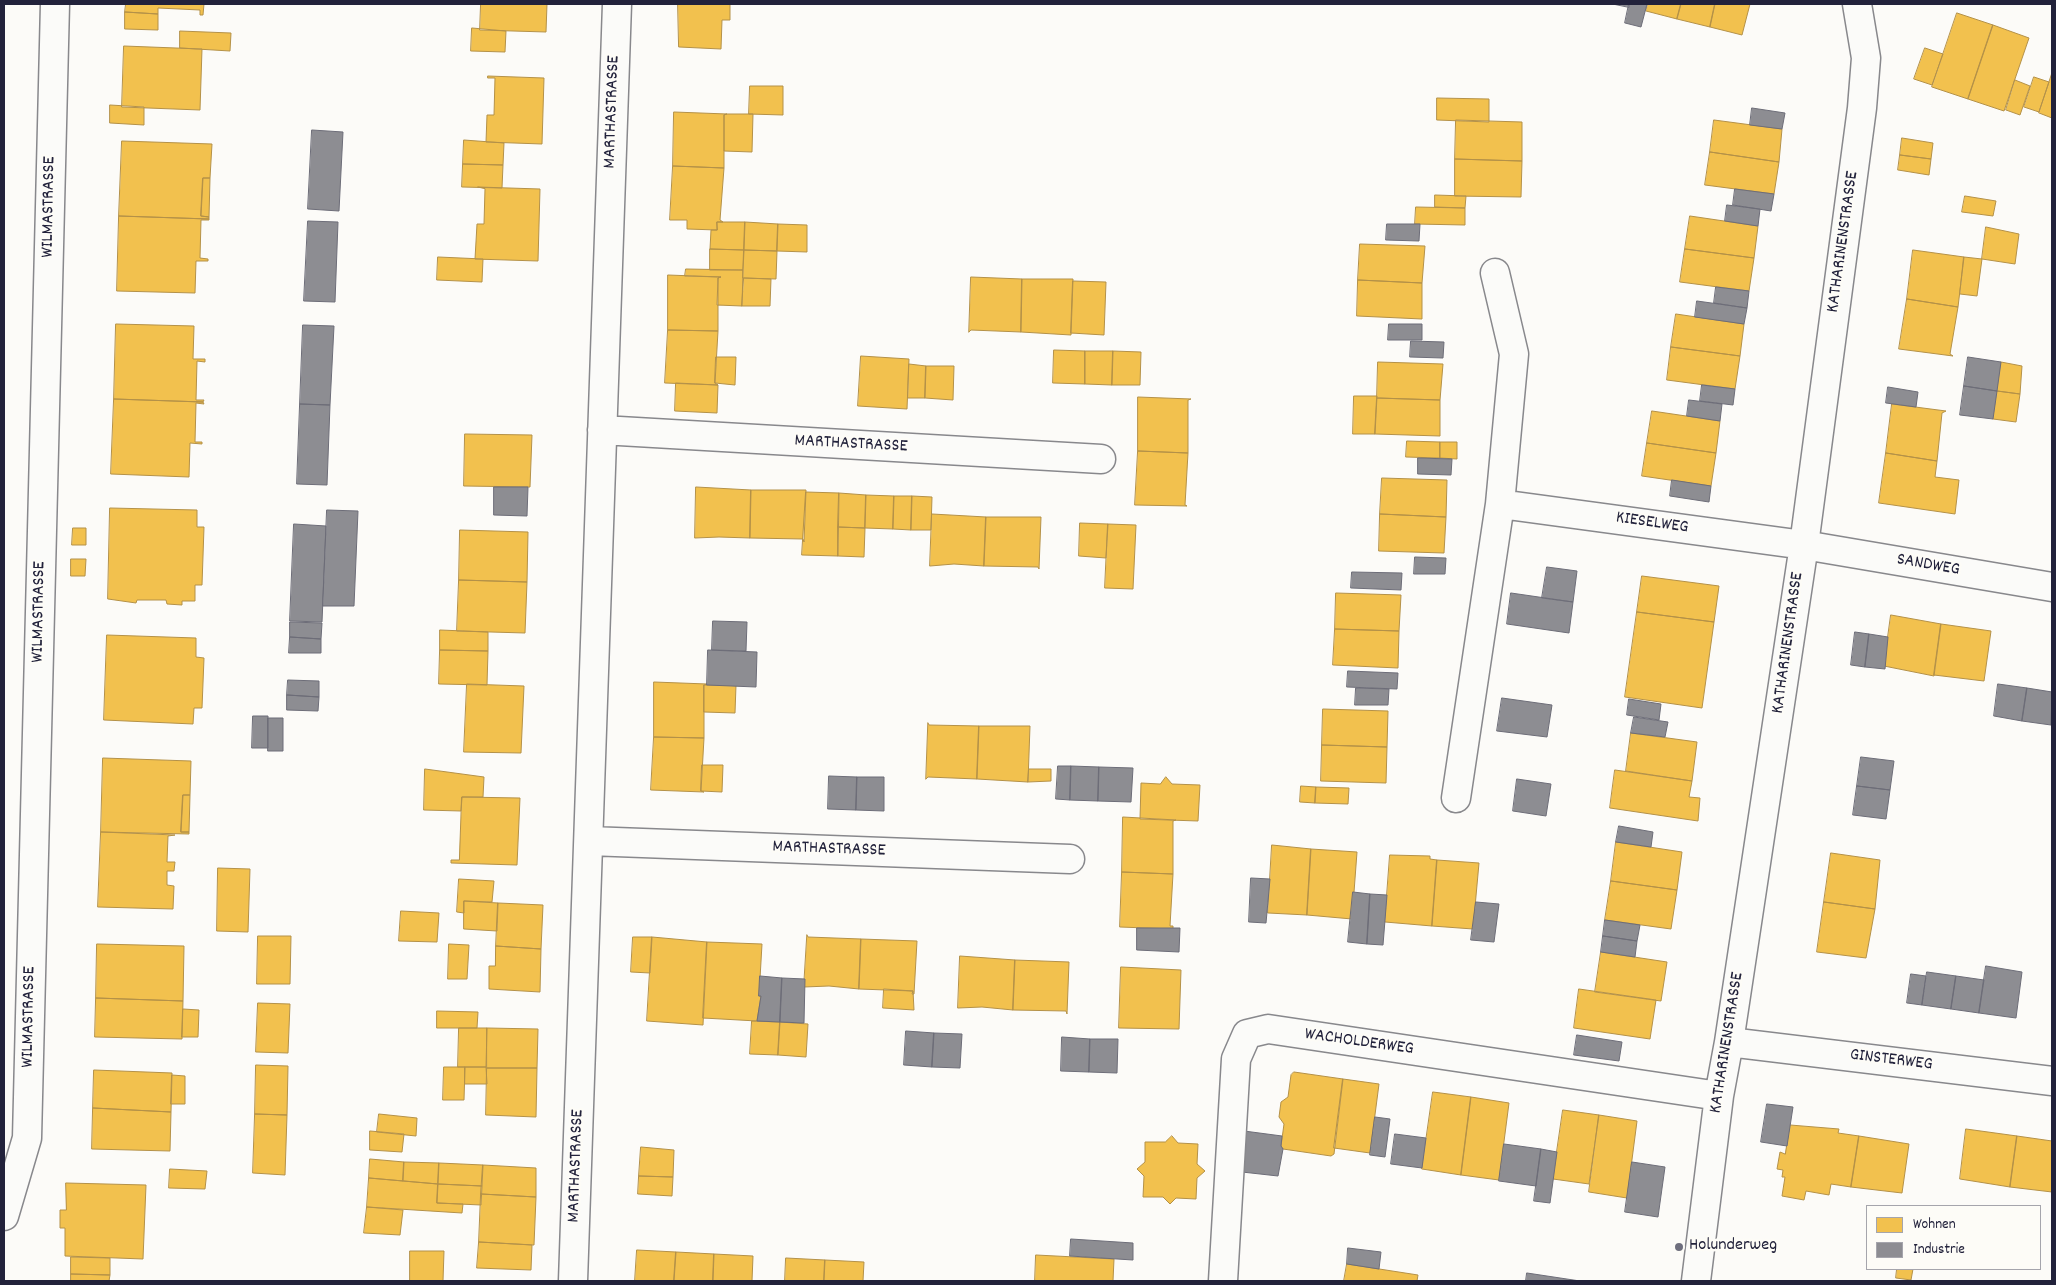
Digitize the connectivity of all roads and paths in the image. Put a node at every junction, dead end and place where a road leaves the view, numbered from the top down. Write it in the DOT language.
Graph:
graph roads {
  1 [pos="54,4"];
  2 [pos="618,4"];
  3 [pos="1857,4"];
  4 [pos="1495,273"];
  5 [pos="602,430"];
  6 [pos="1101,460"];
  7 [pos="1500,504"];
  8 [pos="1804,545"];
  9 [pos="2052,587"];
  10 [pos="1456,798"];
  11 [pos="589,841"];
  12 [pos="1070,859"];
  13 [pos="1729,1042"];
  14 [pos="2052,1081"];
  15 [pos="1718,1096"];
  16 [pos="4,1216"];
  17 [pos="573,1281"];
  18 [pos="1223,1281"];
  19 [pos="1696,1281"];
  1 -- 16 [label="street, WILMASTRASSE"];
  2 -- 5 [label="street, MARTHASTRASSE"];
  3 -- 8 [label="street, KATHARINENSTRASSE"];
  4 -- 7 [label="street"];
  5 -- 6 [label="street, MARTHASTRASSE"];
  5 -- 11 [label="street, MARTHASTRASSE"];
  7 -- 8 [label="street, KIESELWEG"];
  7 -- 10 [label="street"];
  8 -- 9 [label="street, SANDWEG"];
  8 -- 13 [label="street, KATHARINENSTRASSE"];
  11 -- 12 [label="street, MARTHASTRASSE"];
  11 -- 17 [label="street, MARTHASTRASSE"];
  13 -- 14 [label="street, GINSTERWEG"];
  13 -- 15 [label="street, KATHARINENSTRASSE"];
  15 -- 18 [label="street, WACHOLDERWEG"];
  15 -- 19 [label="street, KATHARINENSTRASSE"];
}
